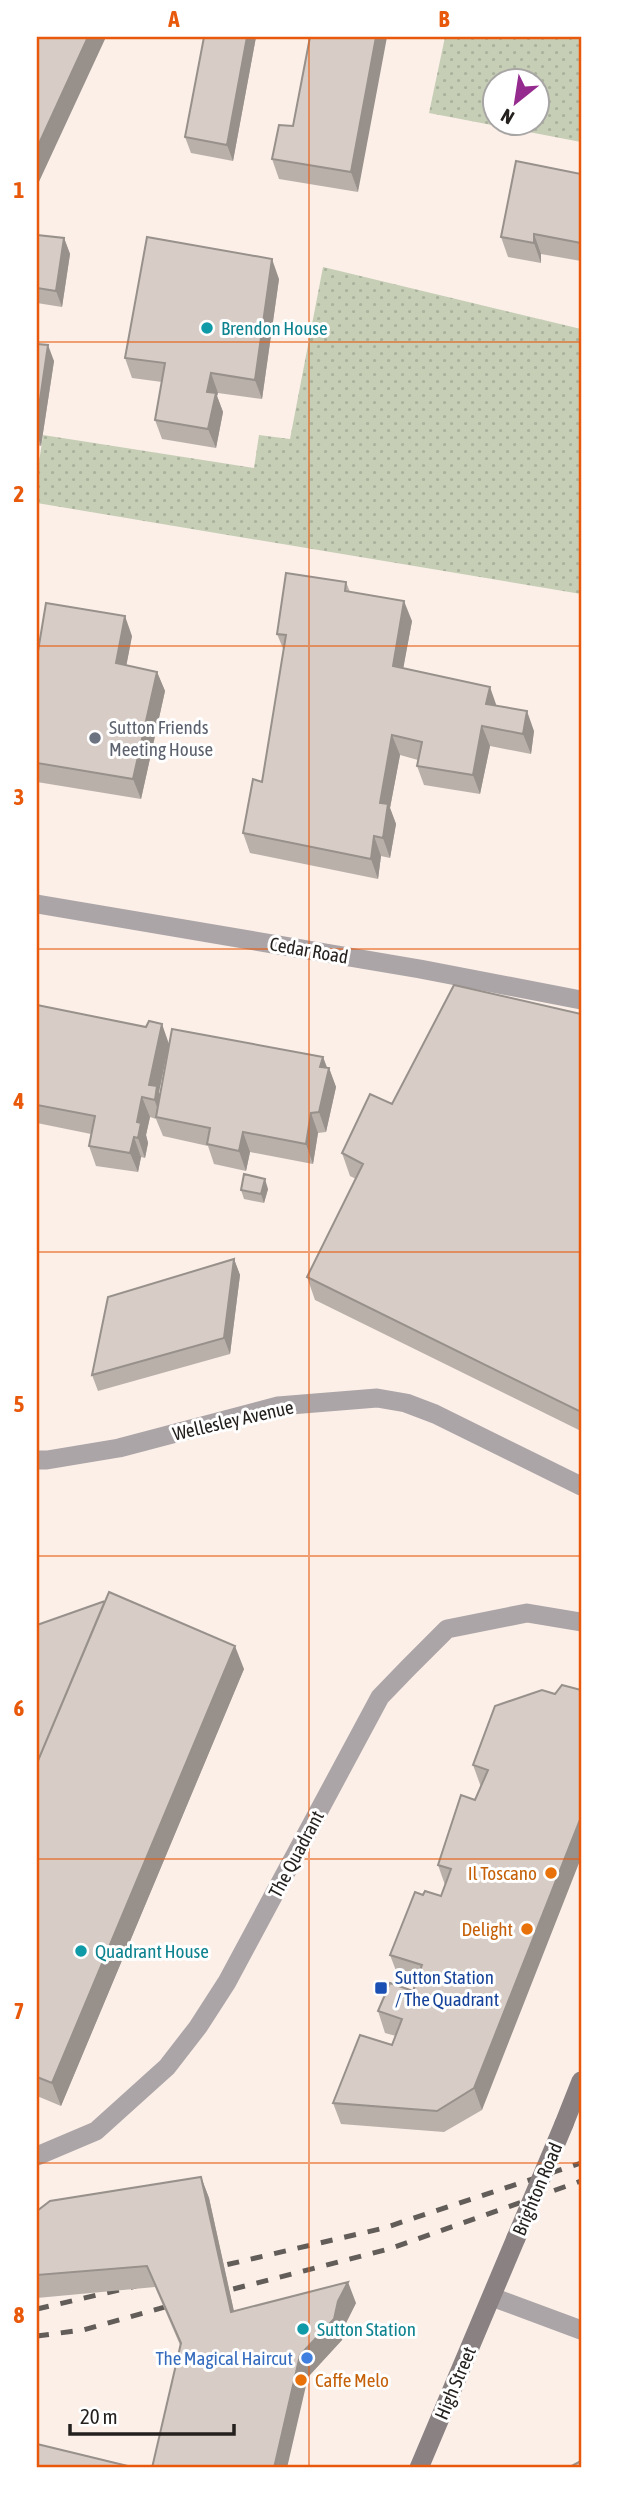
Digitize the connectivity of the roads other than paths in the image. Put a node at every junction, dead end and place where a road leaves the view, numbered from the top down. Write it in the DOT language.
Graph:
graph roads {
  1 [pos="37,904"];
  2 [pos="581,1000"];
  3 [pos="37,1460"];
  4 [pos="581,1486"];
  5 [pos="581,1622"];
  6 [pos="581,2081"];
  7 [pos="37,2156"];
  8 [pos="492,2297"];
  9 [pos="581,2329"];
  10 [pos="419,2468"];
  1 -- 2 [label="street, Cedar Road"];
  3 -- 4 [label="street, Wellesley Avenue"];
  5 -- 7 [label="street, The Quadrant"];
  6 -- 8 [label="main road, Brighton Road, bridge"];
  8 -- 9 [label="street"];
  8 -- 10 [label="main road, High Street"];
}
